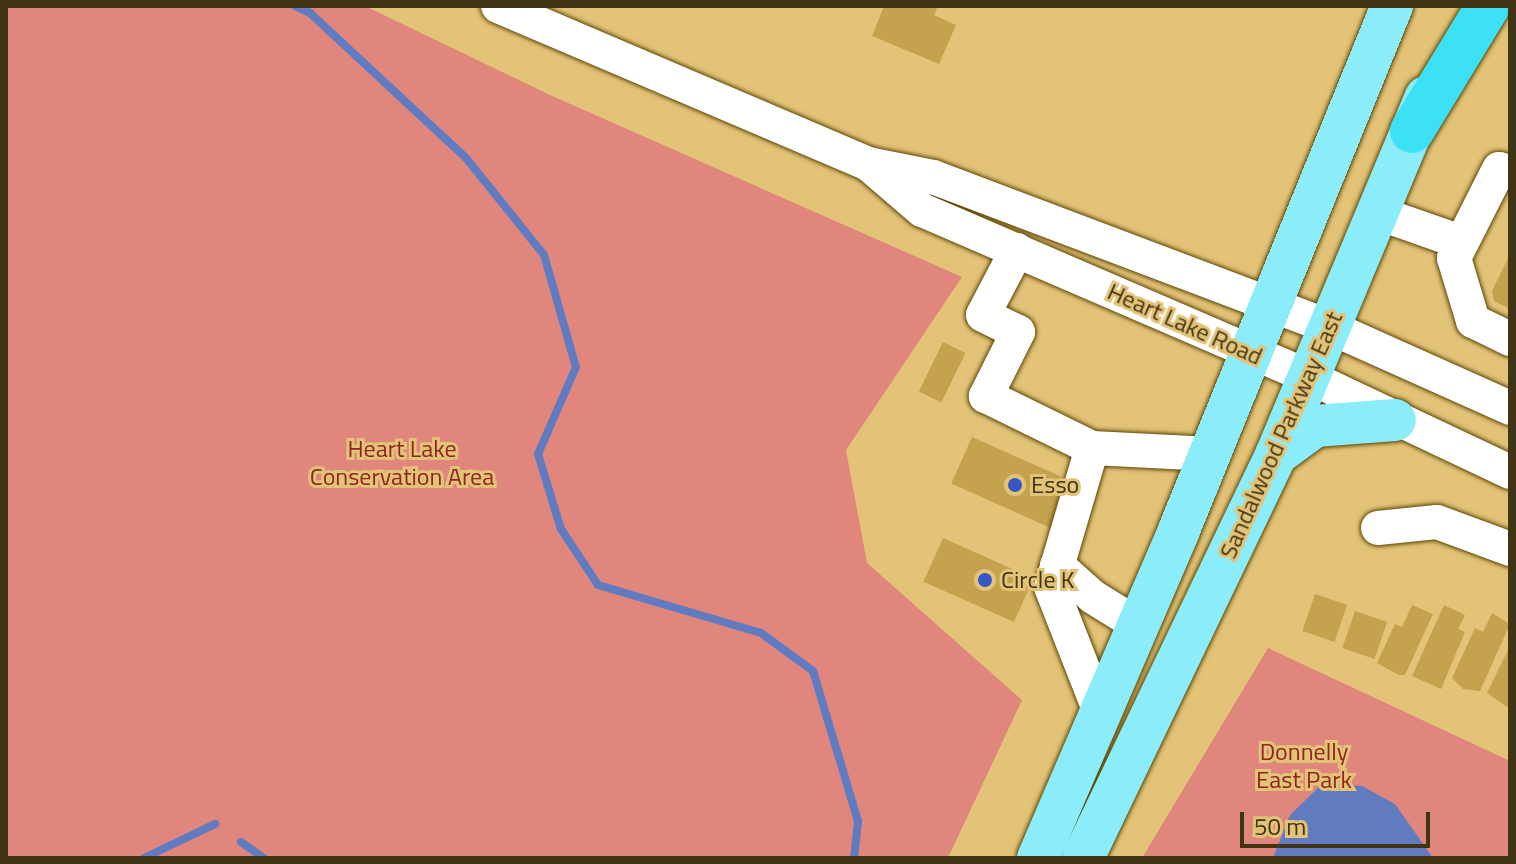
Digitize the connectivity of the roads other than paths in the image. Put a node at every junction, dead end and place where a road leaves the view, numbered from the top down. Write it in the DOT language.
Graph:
graph roads {
  1 [pos="498,6"];
  2 [pos="1392,6"];
  3 [pos="1463,6"];
  4 [pos="1488,6"];
  5 [pos="1412,131"];
  6 [pos="868,164"];
  7 [pos="1510,172"];
  8 [pos="1378,213"];
  9 [pos="1461,242"];
  10 [pos="1017,250"];
  11 [pos="1270,307"];
  12 [pos="1329,327"];
  13 [pos="1510,339"];
  14 [pos="1250,353"];
  15 [pos="1309,377"];
  16 [pos="1509,405"];
  17 [pos="1395,420"];
  18 [pos="1092,448"];
  19 [pos="1211,454"];
  20 [pos="1276,455"];
  21 [pos="1510,472"];
  22 [pos="1378,528"];
  23 [pos="1510,549"];
  24 [pos="1057,565"];
  25 [pos="1135,623"];
  26 [pos="1167,688"];
  27 [pos="1100,712"];
  28 [pos="1038,858"];
  29 [pos="1083,858"];
  1 -- 6 [label="street, Heart Lake Road"];
  2 -- 11 [label="main road"];
  3 -- 5 [label="main road, Sandalwood Parkway East"];
  4 -- 5 [label="highway"];
  5 -- 8 [label="main road, Sandalwood Parkway East"];
  6 -- 10 [label="street, Heart Lake Road"];
  6 -- 11 [label="street, Heart Lake Road"];
  7 -- 9 [label="street"];
  8 -- 9 [label="street"];
  8 -- 12 [label="main road, Sandalwood Parkway East"];
  9 -- 13 [label="street"];
  10 -- 14 [label="street, Heart Lake Road"];
  10 -- 18 [label="street"];
  11 -- 12 [label="street, Heart Lake Road"];
  11 -- 14 [label="main road"];
  12 -- 15 [label="main road, Sandalwood Parkway East"];
  12 -- 16 [label="street, Heart Lake Road"];
  14 -- 15 [label="street, Heart Lake Road"];
  14 -- 19 [label="main road"];
  15 -- 17 [label="street, Heart Lake Road"];
  15 -- 20 [label="main road, Sandalwood Parkway East"];
  17 -- 20 [label="main road"];
  17 -- 21 [label="street, Heart Lake Road"];
  18 -- 19 [label="street"];
  18 -- 24 [label="street"];
  19 -- 25 [label="main road"];
  20 -- 26 [label="main road, Sandalwood Parkway East"];
  22 -- 23 [label="street"];
  24 -- 25 [label="street"];
  24 -- 27 [label="street"];
  25 -- 26 [label="main road"];
  25 -- 27 [label="main road"];
  26 -- 29 [label="main road, Sandalwood Parkway East"];
  27 -- 28 [label="main road"];
}
